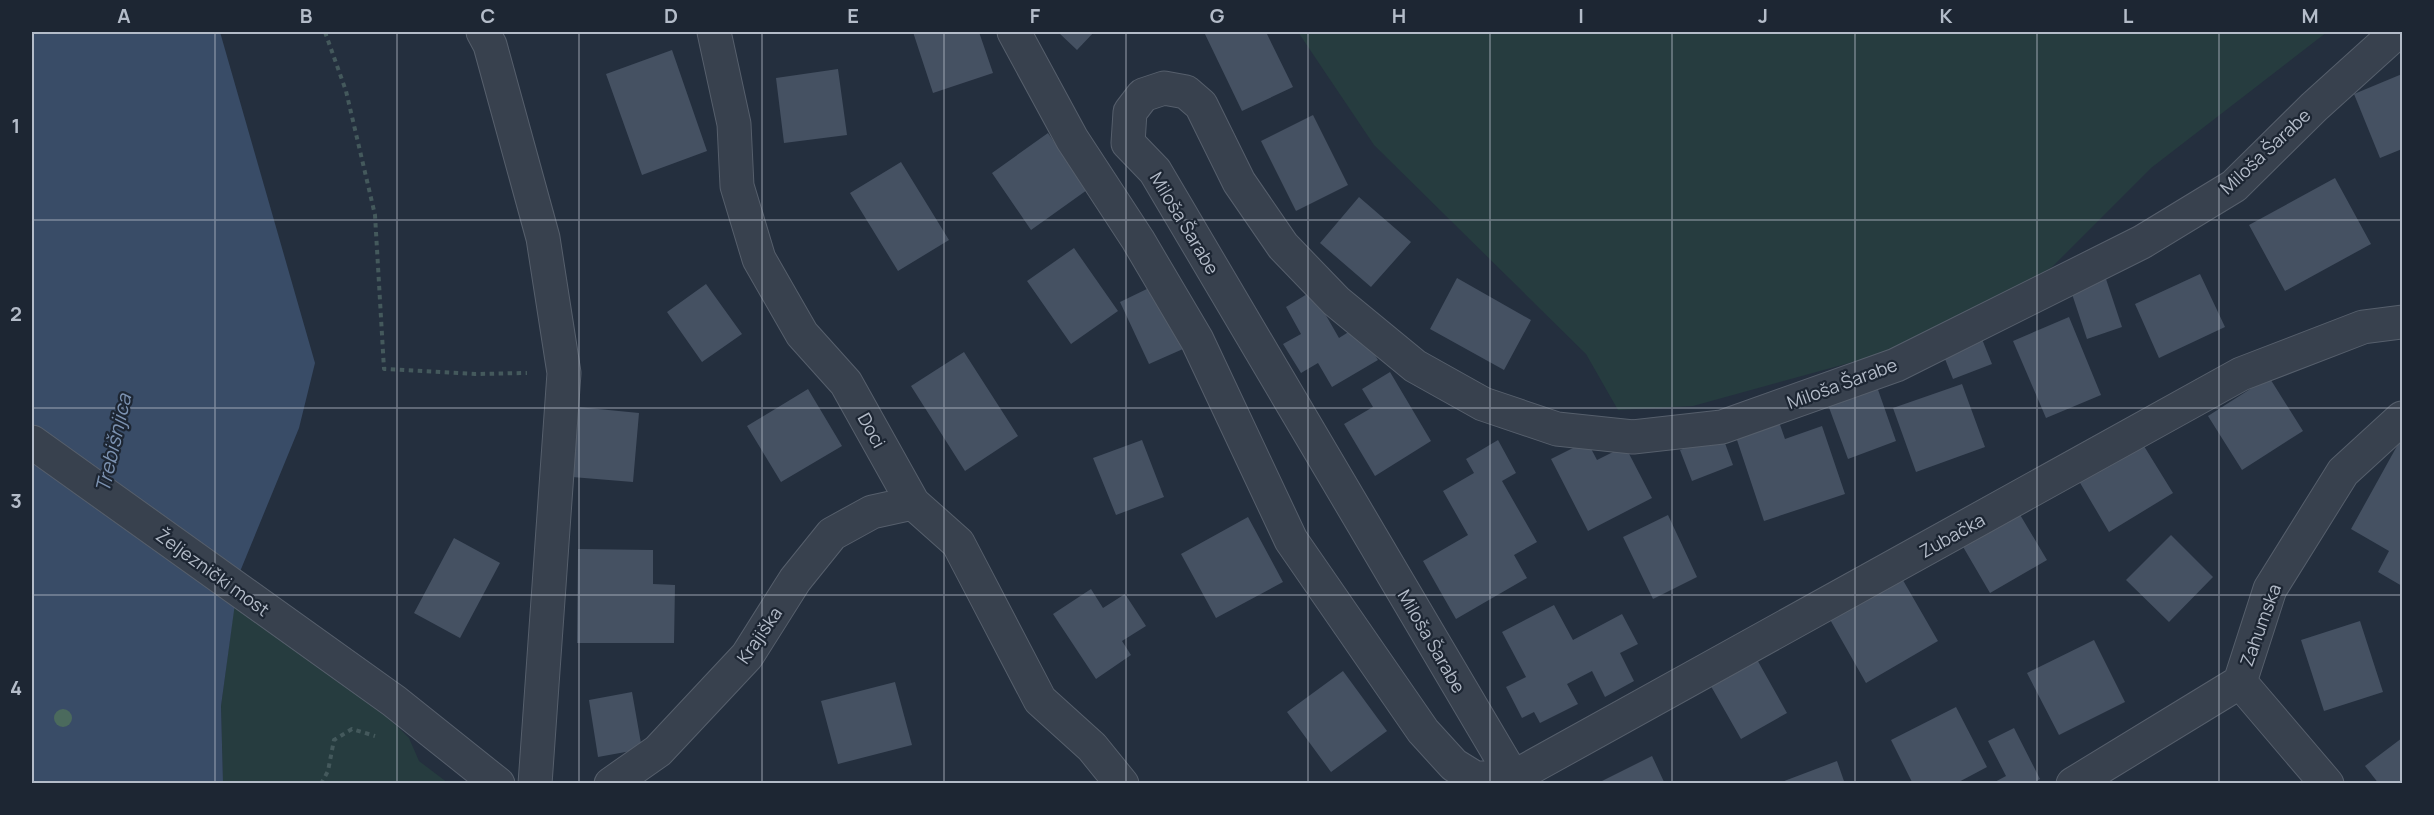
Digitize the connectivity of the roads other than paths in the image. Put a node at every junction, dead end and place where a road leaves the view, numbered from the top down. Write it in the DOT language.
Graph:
graph roads {
  1 [pos="483,32"];
  2 [pos="714,32"];
  3 [pos="1014,32"];
  4 [pos="2397,32"];
  5 [pos="2403,322"];
  6 [pos="2403,418"];
  7 [pos="32,442"];
  8 [pos="913,503"];
  9 [pos="2240,682"];
  10 [pos="1515,781"];
  11 [pos="498,783"];
  12 [pos="535,783"];
  13 [pos="611,783"];
  14 [pos="1122,783"];
  15 [pos="2073,783"];
  16 [pos="2327,783"];
  1 -- 12 [label="street"];
  2 -- 8 [label="street, Doci"];
  3 -- 10 [label="street"];
  4 -- 10 [label="street, Miloša Šarabe"];
  5 -- 10 [label="street, Zubačka"];
  6 -- 9 [label="street, Zahumska"];
  7 -- 11 [label="street, Željeznički most"];
  8 -- 13 [label="street, Krajiška"];
  8 -- 14 [label="street, Doci"];
  9 -- 15 [label="street, Zahumska"];
  9 -- 16 [label="street"];
}
